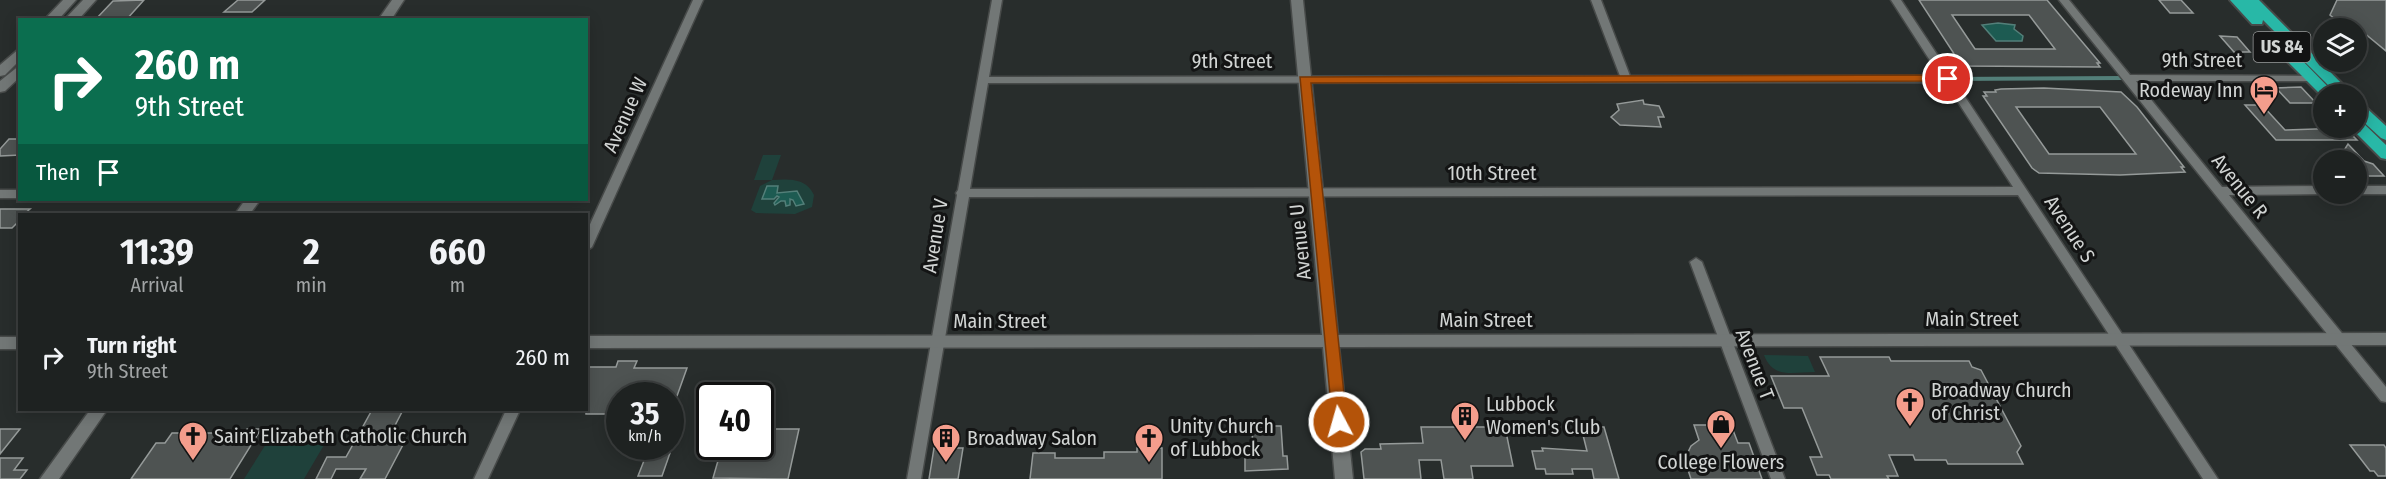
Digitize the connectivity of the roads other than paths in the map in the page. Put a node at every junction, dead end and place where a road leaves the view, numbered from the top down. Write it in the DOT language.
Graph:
graph roads {
  1 [pos="70,0"];
  2 [pos="90,0"];
  3 [pos="398,0"];
  4 [pos="698,0"];
  5 [pos="997,0"];
  6 [pos="1297,0"];
  7 [pos="1596,0"];
  8 [pos="1896,0"];
  9 [pos="2064,0"];
  10 [pos="2237,0"];
  11 [pos="2252,0"];
  12 [pos="52,18"];
  13 [pos="72,18"];
  14 [pos="385,18"];
  15 [pos="18,56"];
  16 [pos="18,71"];
  17 [pos="2128,78"];
  18 [pos="2312,78"];
  19 [pos="1305,79"];
  20 [pos="1626,79"];
  21 [pos="1948,79"];
  22 [pos="983,80"];
  23 [pos="6,81"];
  24 [pos="2318,84"];
  25 [pos="2335,84"];
  26 [pos="2367,117"];
  27 [pos="2368,135"];
  28 [pos="2386,135"];
  29 [pos="2386,146"];
  30 [pos="2386,154"];
  31 [pos="2313,190"];
  32 [pos="2367,190"];
  33 [pos="2386,190"];
  34 [pos="2022,191"];
  35 [pos="2219,191"];
  36 [pos="1316,193"];
  37 [pos="0,194"];
  38 [pos="18,194"];
  39 [pos="962,194"];
  40 [pos="252,201"];
  41 [pos="243,213"];
  42 [pos="588,243"];
  43 [pos="1696,262"];
  44 [pos="2339,339"];
  45 [pos="2386,339"];
  46 [pos="1725,340"];
  47 [pos="2120,340"];
  48 [pos="1331,341"];
  49 [pos="588,342"];
  50 [pos="938,342"];
  51 [pos="0,343"];
  52 [pos="18,343"];
  53 [pos="2386,397"];
  54 [pos="98,411"];
  55 [pos="513,411"];
  56 [pos="49,479"];
  57 [pos="481,479"];
  58 [pos="914,479"];
  59 [pos="1344,479"];
  60 [pos="1778,479"];
  61 [pos="2211,479"];
  1 -- 12 [label="street"];
  2 -- 13 [label="street"];
  3 -- 14 [label="street"];
  4 -- 42 [label="street, Avenue W"];
  5 -- 22 [label="street, Avenue V"];
  6 -- 19 [label="street, Avenue U"];
  7 -- 20 [label="street"];
  8 -- 21 [label="street, Avenue S"];
  9 -- 17 [label="street, Avenue R"];
  10 -- 18 [label="highway, US 84"];
  11 -- 25 [label="highway, US 84"];
  15 -- 23 [label="street"];
  16 -- 23 [label="street"];
  17 -- 18 [label="street, 9th Street"];
  17 -- 35 [label="street, Avenue R"];
  18 -- 24 [label="highway, US 84"];
  19 -- 20 [label="street, 9th Street"];
  19 -- 22 [label="street, 9th Street"];
  19 -- 36 [label="street, Avenue U"];
  20 -- 21 [label="street, 9th Street"];
  21 -- 34 [label="street, Avenue S"];
  22 -- 39 [label="street, Avenue V"];
  26 -- 28 [label="highway"];
  27 -- 29 [label="highway"];
  27 -- 30 [label="highway"];
  31 -- 35 [label="street"];
  32 -- 33 [label="street"];
  34 -- 36 [label="street, 10th Street"];
  34 -- 47 [label="street, Avenue S"];
  35 -- 44 [label="street, Avenue R"];
  36 -- 39 [label="street, 10th Street"];
  36 -- 48 [label="street, Avenue U"];
  37 -- 38 [label="street"];
  39 -- 50 [label="street, Avenue V"];
  40 -- 41 [label="street"];
  43 -- 46 [label="street, Avenue T"];
  44 -- 45 [label="street, Main Street"];
  44 -- 47 [label="street, Main Street"];
  44 -- 53 [label="street, Avenue R"];
  46 -- 47 [label="street, Main Street"];
  46 -- 48 [label="street, Main Street"];
  46 -- 60 [label="street, Avenue T"];
  47 -- 61 [label="street, Avenue S"];
  48 -- 50 [label="street, Main Street"];
  48 -- 59 [label="street, Avenue U"];
  49 -- 50 [label="street, Main Street"];
  50 -- 58 [label="street, Avenue V"];
  51 -- 52 [label="street"];
  54 -- 56 [label="street"];
  55 -- 57 [label="street"];
}
